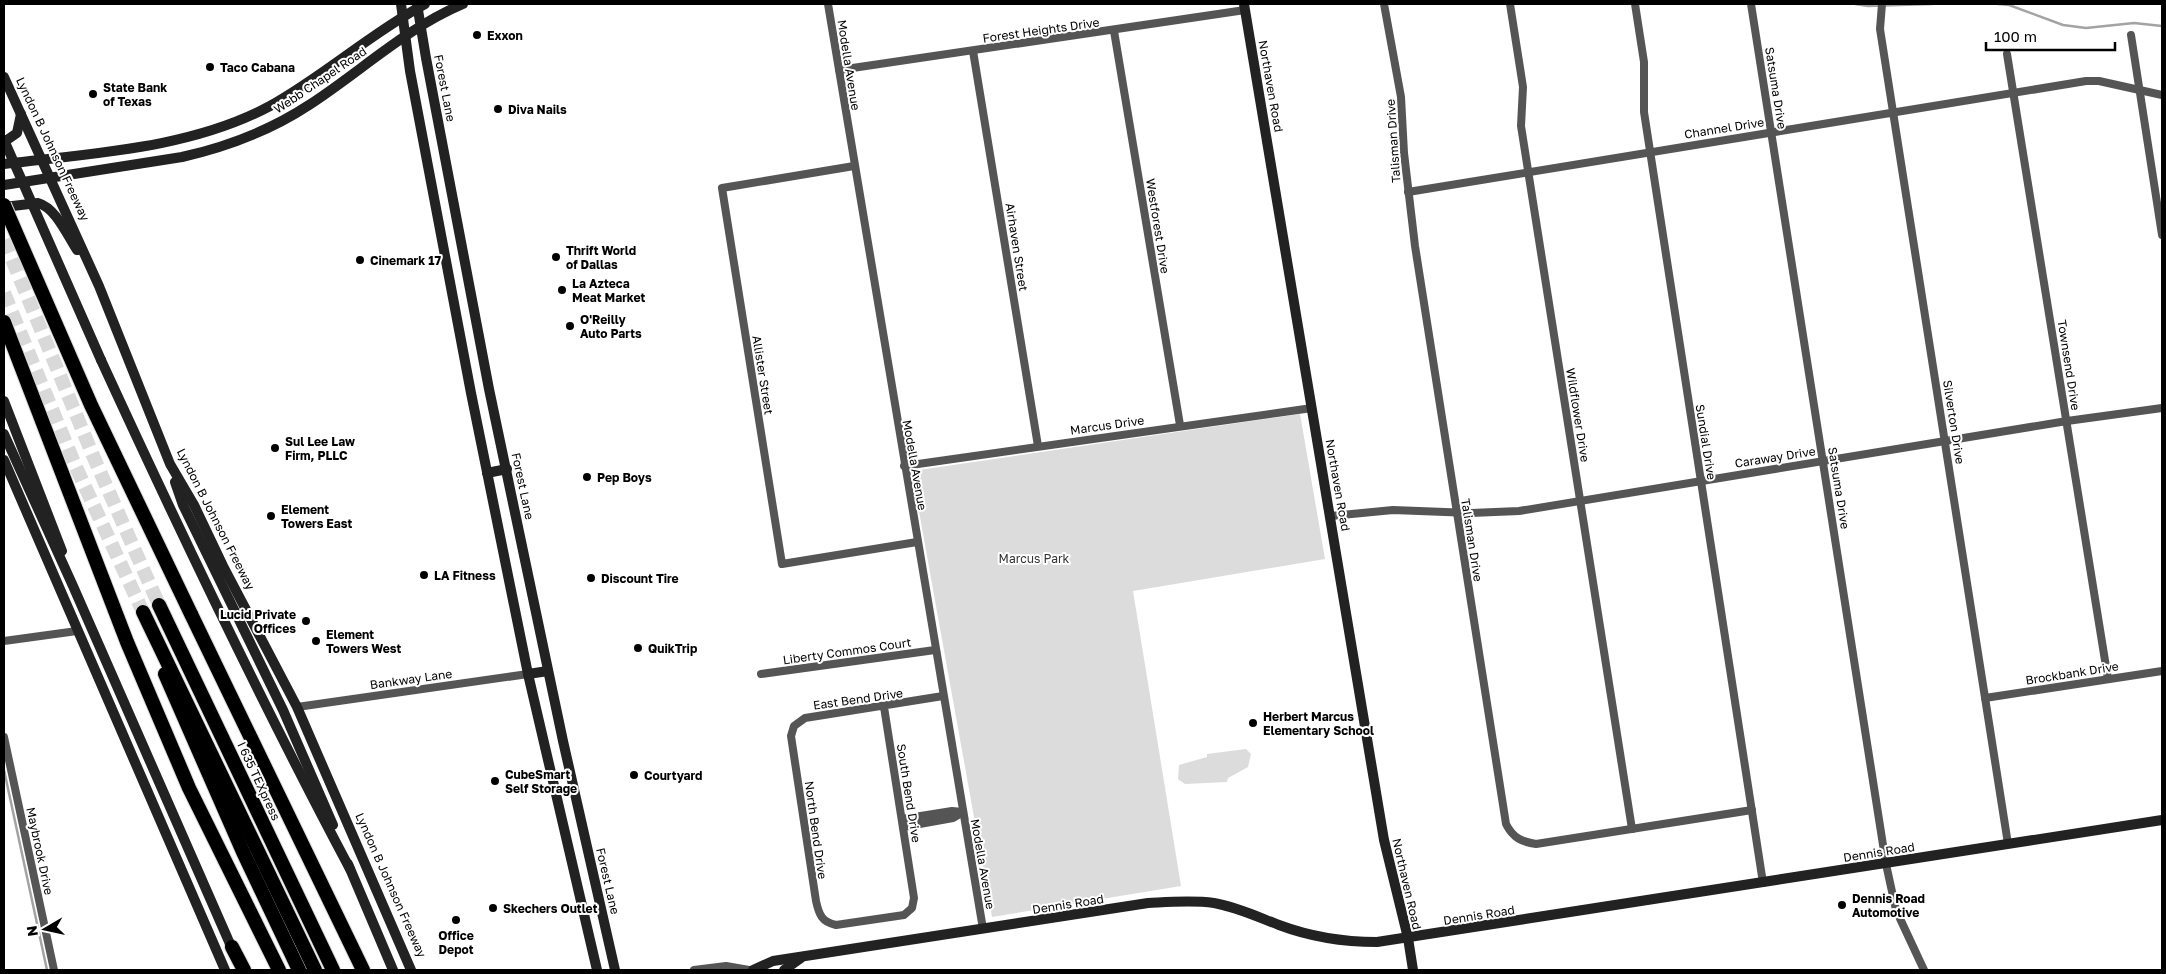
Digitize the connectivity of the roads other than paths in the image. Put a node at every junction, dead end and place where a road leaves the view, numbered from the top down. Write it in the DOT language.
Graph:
graph roads {
  1 [pos="401,4"];
  2 [pos="462,4"];
  3 [pos="828,4"];
  4 [pos="1384,4"];
  5 [pos="1510,4"];
  6 [pos="1635,4"];
  7 [pos="1751,4"];
  8 [pos="420,5"];
  9 [pos="1245,7"];
  10 [pos="1881,7"];
  11 [pos="403,16"];
  12 [pos="421,26"];
  13 [pos="1114,31"];
  14 [pos="2131,35"];
  15 [pos="405,37"];
  16 [pos="973,51"];
  17 [pos="2007,54"];
  18 [pos="839,70"];
  19 [pos="4,77"];
  20 [pos="2139,90"];
  21 [pos="2014,92"];
  22 [pos="2162,95"];
  23 [pos="1893,112"];
  24 [pos="21,113"];
  25 [pos="202,132"];
  26 [pos="1772,132"];
  27 [pos="4,141"];
  28 [pos="208,150"];
  29 [pos="1650,152"];
  30 [pos="42,159"];
  31 [pos="4,164"];
  32 [pos="854,166"];
  33 [pos="1528,172"];
  34 [pos="51,179"];
  35 [pos="4,185"];
  36 [pos="1408,192"];
  37 [pos="4,206"];
  38 [pos="2162,235"];
  39 [pos="462,243"];
  40 [pos="443,246"];
  41 [pos="94,276"];
  42 [pos="4,322"];
  43 [pos="480,343"];
  44 [pos="461,346"];
  45 [pos="4,401"];
  46 [pos="1312,408"];
  47 [pos="2162,408"];
  48 [pos="2067,421"];
  49 [pos="1180,425"];
  50 [pos="4,434"];
  51 [pos="1945,442"];
  52 [pos="1038,446"];
  53 [pos="4,460"];
  54 [pos="1823,460"];
  55 [pos="170,464"];
  56 [pos="904,466"];
  57 [pos="507,469"];
  58 [pos="487,473"];
  59 [pos="1701,480"];
  60 [pos="1580,501"];
  61 [pos="1457,512"];
  62 [pos="1331,516"];
  63 [pos="917,542"];
  64 [pos="73,586"];
  65 [pos="159,604"];
  66 [pos="77,631"];
  67 [pos="4,641"];
  68 [pos="935,650"];
  69 [pos="548,671"];
  70 [pos="2162,671"];
  71 [pos="528,674"];
  72 [pos="762,674"];
  73 [pos="2108,679"];
  74 [pos="943,696"];
  75 [pos="1985,698"];
  76 [pos="297,706"];
  77 [pos="884,707"];
  78 [pos="4,737"];
  79 [pos="792,741"];
  80 [pos="1752,810"];
  81 [pos="963,812"];
  82 [pos="581,818"];
  83 [pos="2162,820"];
  84 [pos="562,822"];
  85 [pos="903,823"];
  86 [pos="1632,829"];
  87 [pos="2008,844"];
  88 [pos="1886,864"];
  89 [pos="350,869"];
  90 [pos="1763,883"];
  91 [pos="822,920"];
  92 [pos="983,929"];
  93 [pos="1408,938"];
  94 [pos="609,940"];
  95 [pos="591,944"];
  96 [pos="232,947"];
  97 [pos="803,957"];
  98 [pos="54,970"];
  99 [pos="225,970"];
  100 [pos="240,970"];
  101 [pos="244,970"];
  102 [pos="279,970"];
  103 [pos="299,970"];
  104 [pos="315,970"];
  105 [pos="332,970"];
  106 [pos="363,970"];
  107 [pos="393,970"];
  108 [pos="412,970"];
  109 [pos="596,970"];
  110 [pos="615,970"];
  111 [pos="694,970"];
  112 [pos="751,970"];
  113 [pos="784,970"];
  114 [pos="1413,970"];
  115 [pos="1924,970"];
  1 -- 11 [label="main road"];
  2 -- 12 [label="main road, Webb Chapel Road"];
  3 -- 18 [label="street, Modella Avenue"];
  4 -- 36 [label="street, Talisman Drive"];
  5 -- 33 [label="street, Wildflower Drive"];
  6 -- 29 [label="street, Sundial Drive"];
  7 -- 26 [label="street, Satsuma Drive"];
  8 -- 11 [label="main road, Webb Chapel Road"];
  8 -- 12 [label="main road, Forest Lane"];
  9 -- 13 [label="street, Forest Heights Drive"];
  9 -- 46 [label="main road, Northaven Road"];
  10 -- 23 [label="street, Silverton Drive"];
  11 -- 15 [label="main road"];
  11 -- 25 [label="main road, Webb Chapel Road"];
  12 -- 15 [label="main road, Webb Chapel Road"];
  12 -- 39 [label="main road, Forest Lane"];
  13 -- 16 [label="street, Forest Heights Drive"];
  13 -- 49 [label="street, Westforest Drive"];
  14 -- 20 [label="street"];
  15 -- 28 [label="main road, Webb Chapel Road"];
  15 -- 40 [label="main road"];
  16 -- 18 [label="street, Forest Heights Drive"];
  16 -- 52 [label="street, Airhaven Street"];
  17 -- 21 [label="street, Townsend Drive"];
  18 -- 32 [label="street, Modella Avenue"];
  19 -- 24 [label="main road, Lyndon B Johnson Freeway"];
  20 -- 21 [label="street, Channel Drive"];
  20 -- 22 [label="street, Channel Drive"];
  20 -- 38 [label="street"];
  21 -- 23 [label="street, Channel Drive"];
  21 -- 48 [label="street, Townsend Drive"];
  23 -- 26 [label="street, Channel Drive"];
  23 -- 51 [label="street, Silverton Drive"];
  24 -- 27 [label="main road"];
  24 -- 30 [label="main road, Lyndon B Johnson Freeway"];
  25 -- 28 [label="main road"];
  25 -- 30 [label="main road, Webb Chapel Road"];
  26 -- 29 [label="street, Channel Drive"];
  26 -- 54 [label="street, Satsuma Drive"];
  27 -- 89 [label="main road, bridge"];
  28 -- 34 [label="main road, Webb Chapel Road"];
  29 -- 33 [label="street, Channel Drive"];
  29 -- 59 [label="street, Sundial Drive"];
  30 -- 31 [label="main road, Webb Chapel Road"];
  30 -- 34 [label="main road, Lyndon B Johnson Freeway"];
  32 -- 56 [label="street, Modella Avenue"];
  32 -- 63 [label="street, Allister Street"];
  33 -- 36 [label="street, Channel Drive"];
  33 -- 60 [label="street, Wildflower Drive"];
  34 -- 35 [label="main road, Webb Chapel Road"];
  34 -- 41 [label="main road, Lyndon B Johnson Freeway"];
  36 -- 61 [label="street, Talisman Drive"];
  37 -- 41 [label="main road"];
  37 -- 106 [label="highway, bridge"];
  39 -- 40 [label="main road"];
  39 -- 43 [label="main road, Forest Lane"];
  40 -- 44 [label="main road"];
  41 -- 55 [label="main road, Lyndon B Johnson Freeway"];
  42 -- 102 [label="highway"];
  43 -- 44 [label="main road"];
  43 -- 57 [label="main road, Forest Lane"];
  44 -- 58 [label="main road"];
  45 -- 64 [label="main road"];
  46 -- 49 [label="street, Marcus Drive"];
  46 -- 62 [label="main road, Northaven Road"];
  47 -- 48 [label="street, Caraway Drive"];
  48 -- 51 [label="street, Caraway Drive"];
  48 -- 73 [label="street, Townsend Drive"];
  49 -- 52 [label="street, Marcus Drive"];
  50 -- 64 [label="main road"];
  51 -- 54 [label="street, Caraway Drive"];
  51 -- 75 [label="street, Silverton Drive"];
  52 -- 56 [label="street, Marcus Drive"];
  53 -- 66 [label="main road"];
  54 -- 59 [label="street, Caraway Drive"];
  54 -- 88 [label="street, Satsuma Drive"];
  55 -- 76 [label="main road, Lyndon B Johnson Freeway"];
  55 -- 89 [label="main road"];
  56 -- 63 [label="street, Modella Avenue"];
  57 -- 58 [label="main road"];
  57 -- 69 [label="main road, Forest Lane"];
  58 -- 71 [label="main road"];
  59 -- 60 [label="street, Caraway Drive"];
  59 -- 80 [label="street, Sundial Drive"];
  60 -- 61 [label="street, Caraway Drive"];
  60 -- 86 [label="street, Wildflower Drive"];
  61 -- 62 [label="street, Caraway Drive"];
  61 -- 86 [label="street, Talisman Drive"];
  62 -- 93 [label="main road, Northaven Road"];
  63 -- 68 [label="street, Modella Avenue"];
  64 -- 96 [label="main road"];
  65 -- 105 [label="highway, I 635 TEXpress"];
  66 -- 67 [label="street"];
  66 -- 99 [label="main road"];
  68 -- 72 [label="street, Liberty Commos Court"];
  68 -- 74 [label="street, Modella Avenue"];
  69 -- 71 [label="main road"];
  69 -- 82 [label="main road, Forest Lane"];
  70 -- 73 [label="street, Brockbank Drive"];
  71 -- 76 [label="street, Bankway Lane"];
  71 -- 84 [label="main road"];
  73 -- 75 [label="street, Brockbank Drive"];
  74 -- 77 [label="street, East Bend Drive"];
  74 -- 81 [label="street, Modella Avenue"];
  75 -- 87 [label="street, Silverton Drive"];
  76 -- 108 [label="main road, Lyndon B Johnson Freeway"];
  77 -- 79 [label="street, East Bend Drive"];
  77 -- 85 [label="street, South Bend Drive"];
  78 -- 98 [label="street, Maybrook Drive"];
  79 -- 91 [label="street, North Bend Drive"];
  80 -- 86 [label="street, Talisman Drive"];
  80 -- 90 [label="street, Sundial Drive"];
  81 -- 85 [label="street"];
  81 -- 92 [label="street, Modella Avenue"];
  82 -- 84 [label="main road"];
  82 -- 94 [label="main road, Forest Lane"];
  83 -- 87 [label="main road, Dennis Road"];
  84 -- 95 [label="main road"];
  85 -- 91 [label="street, South Bend Drive"];
  87 -- 88 [label="main road, Dennis Road"];
  88 -- 90 [label="main road, Dennis Road"];
  88 -- 115 [label="street, Satsuma Drive"];
  89 -- 107 [label="main road"];
  90 -- 93 [label="main road, Dennis Road"];
  92 -- 93 [label="main road, Dennis Road"];
  92 -- 97 [label="main road, Dennis Road"];
  93 -- 114 [label="main road, Northaven Road"];
  94 -- 95 [label="main road"];
  94 -- 110 [label="main road, Forest Lane"];
  95 -- 109 [label="main road"];
  96 -- 100 [label="main road"];
  96 -- 101 [label="highway"];
  97 -- 112 [label="main road, Dennis Road"];
  97 -- 113 [label="main road"];
  103 -- 104 [label="highway"];
  111 -- 112 [label="street"];
}
